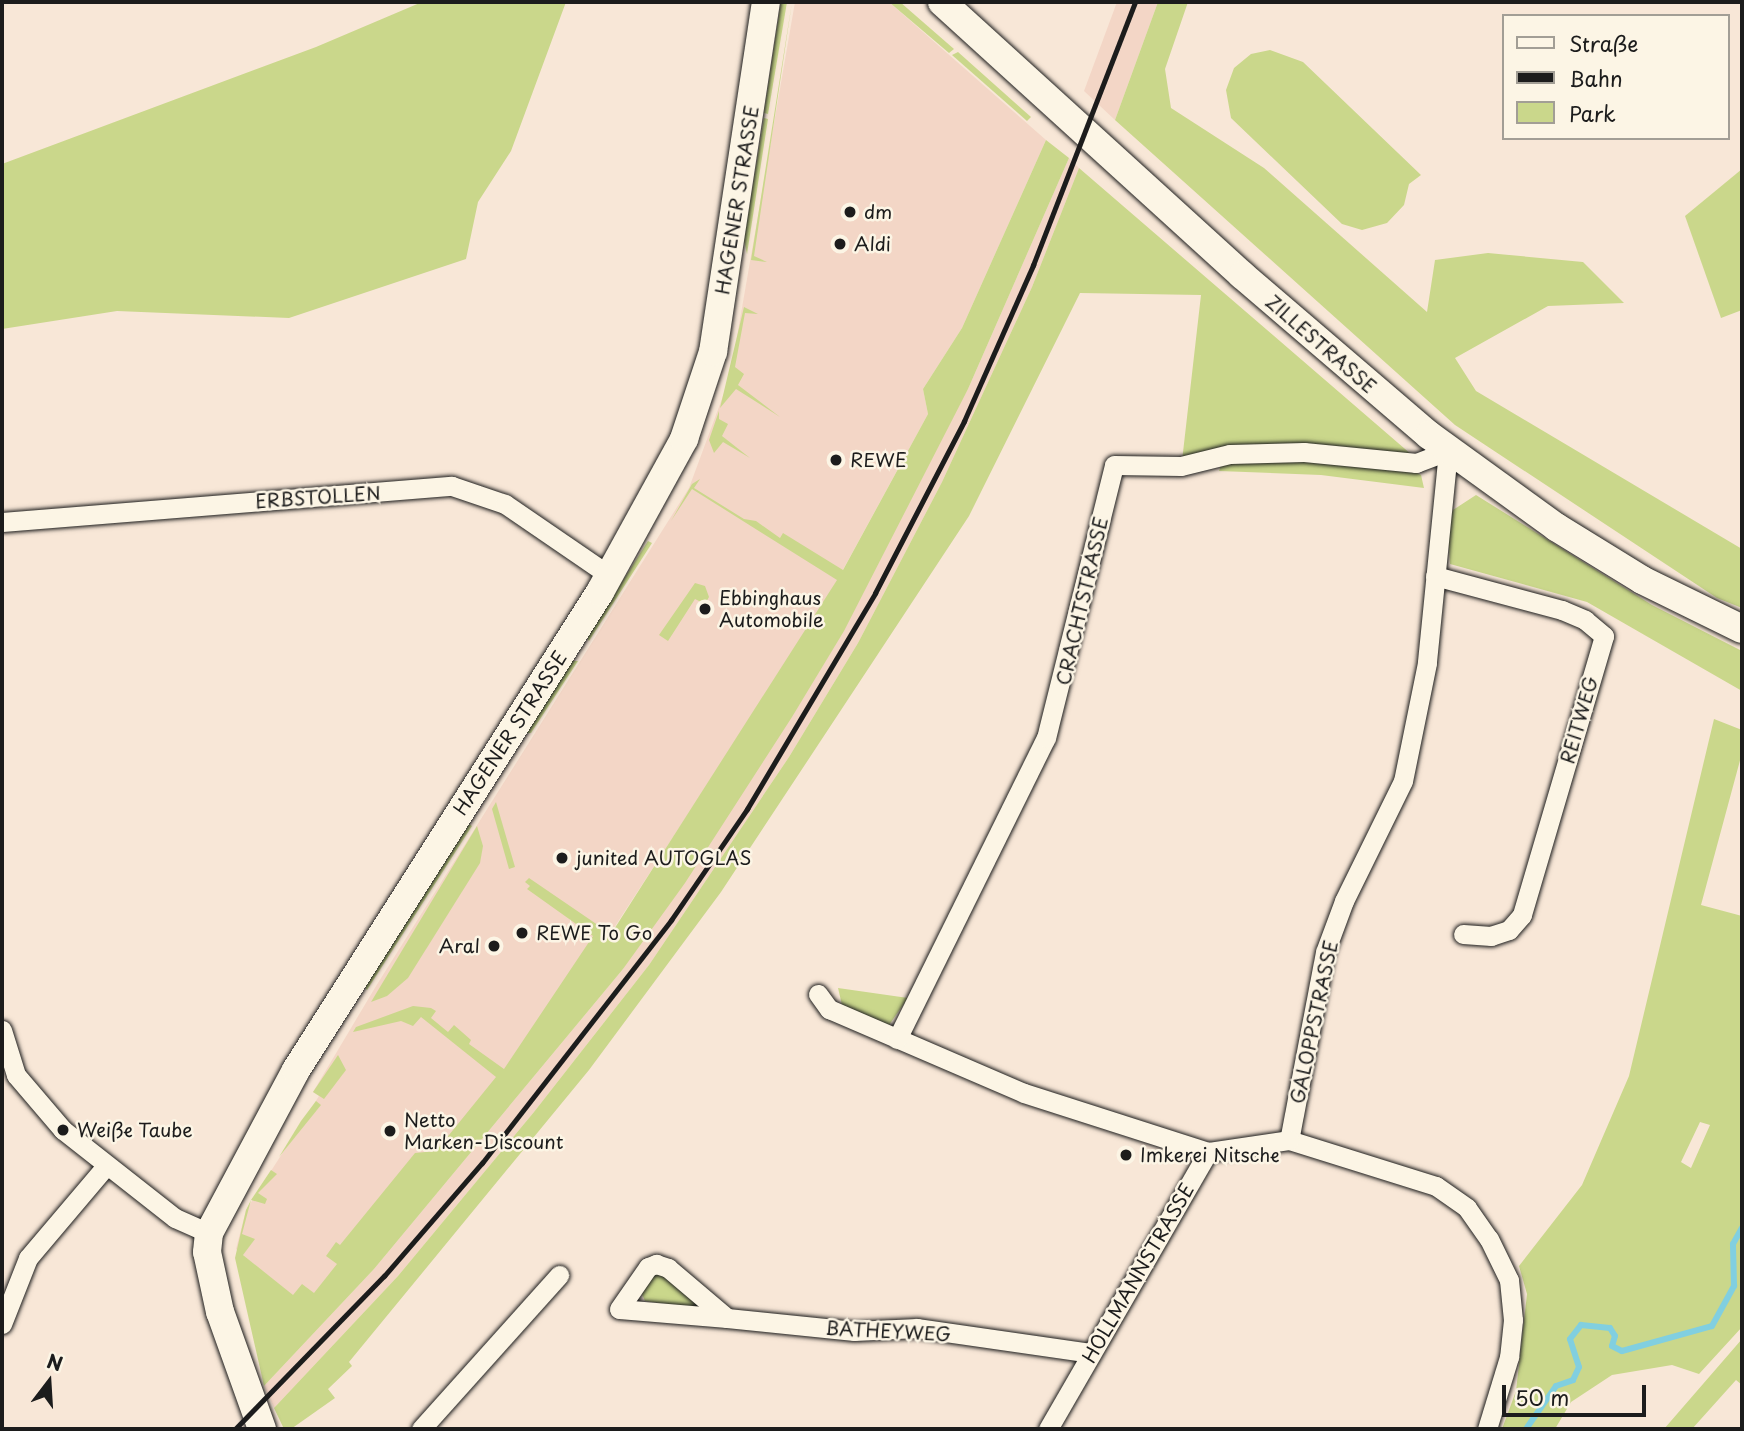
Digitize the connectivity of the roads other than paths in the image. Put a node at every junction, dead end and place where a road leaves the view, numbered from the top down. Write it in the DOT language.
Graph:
graph roads {
  1 [pos="766,2"];
  2 [pos="942,2"];
  3 [pos="1448,450"];
  4 [pos="2,522"];
  5 [pos="610,576"];
  6 [pos="1435,576"];
  7 [pos="1742,629"];
  8 [pos="1463,934"];
  9 [pos="818,994"];
  10 [pos="2,1030"];
  11 [pos="897,1040"];
  12 [pos="4,1055"];
  13 [pos="1289,1140"];
  14 [pos="1208,1152"];
  15 [pos="106,1166"];
  16 [pos="209,1233"];
  17 [pos="559,1275"];
  18 [pos="727,1318"];
  19 [pos="2,1324"];
  20 [pos="1091,1353"];
  21 [pos="262,1429"];
  22 [pos="421,1429"];
  23 [pos="1048,1429"];
  24 [pos="1487,1429"];
  1 -- 5 [label="main road, HAGENER STRASSE"];
  2 -- 3 [label="main road, ZILLESTRASSE"];
  3 -- 6 [label="street, GALOPPSTRASSE"];
  3 -- 7 [label="main road, ZILLESTRASSE"];
  3 -- 11 [label="street, CRACHTSTRASSE"];
  4 -- 5 [label="street, ERBSTOLLEN"];
  5 -- 16 [label="main road, HAGENER STRASSE"];
  6 -- 8 [label="street, REITWEG"];
  6 -- 13 [label="street, GALOPPSTRASSE"];
  9 -- 11 [label="street"];
  10 -- 12 [label="street"];
  11 -- 14 [label="street"];
  12 -- 15 [label="street"];
  13 -- 14 [label="street"];
  13 -- 24 [label="street"];
  14 -- 20 [label="street, HOLLMANNSTRASSE"];
  15 -- 16 [label="street"];
  15 -- 19 [label="street"];
  16 -- 21 [label="main road, HAGENER STRASSE"];
  17 -- 22 [label="street"];
  18 -- 18 [label="street, BATHEYWEG"];
  18 -- 20 [label="street, BATHEYWEG"];
  20 -- 23 [label="street, HOLLMANNSTRASSE"];
}
